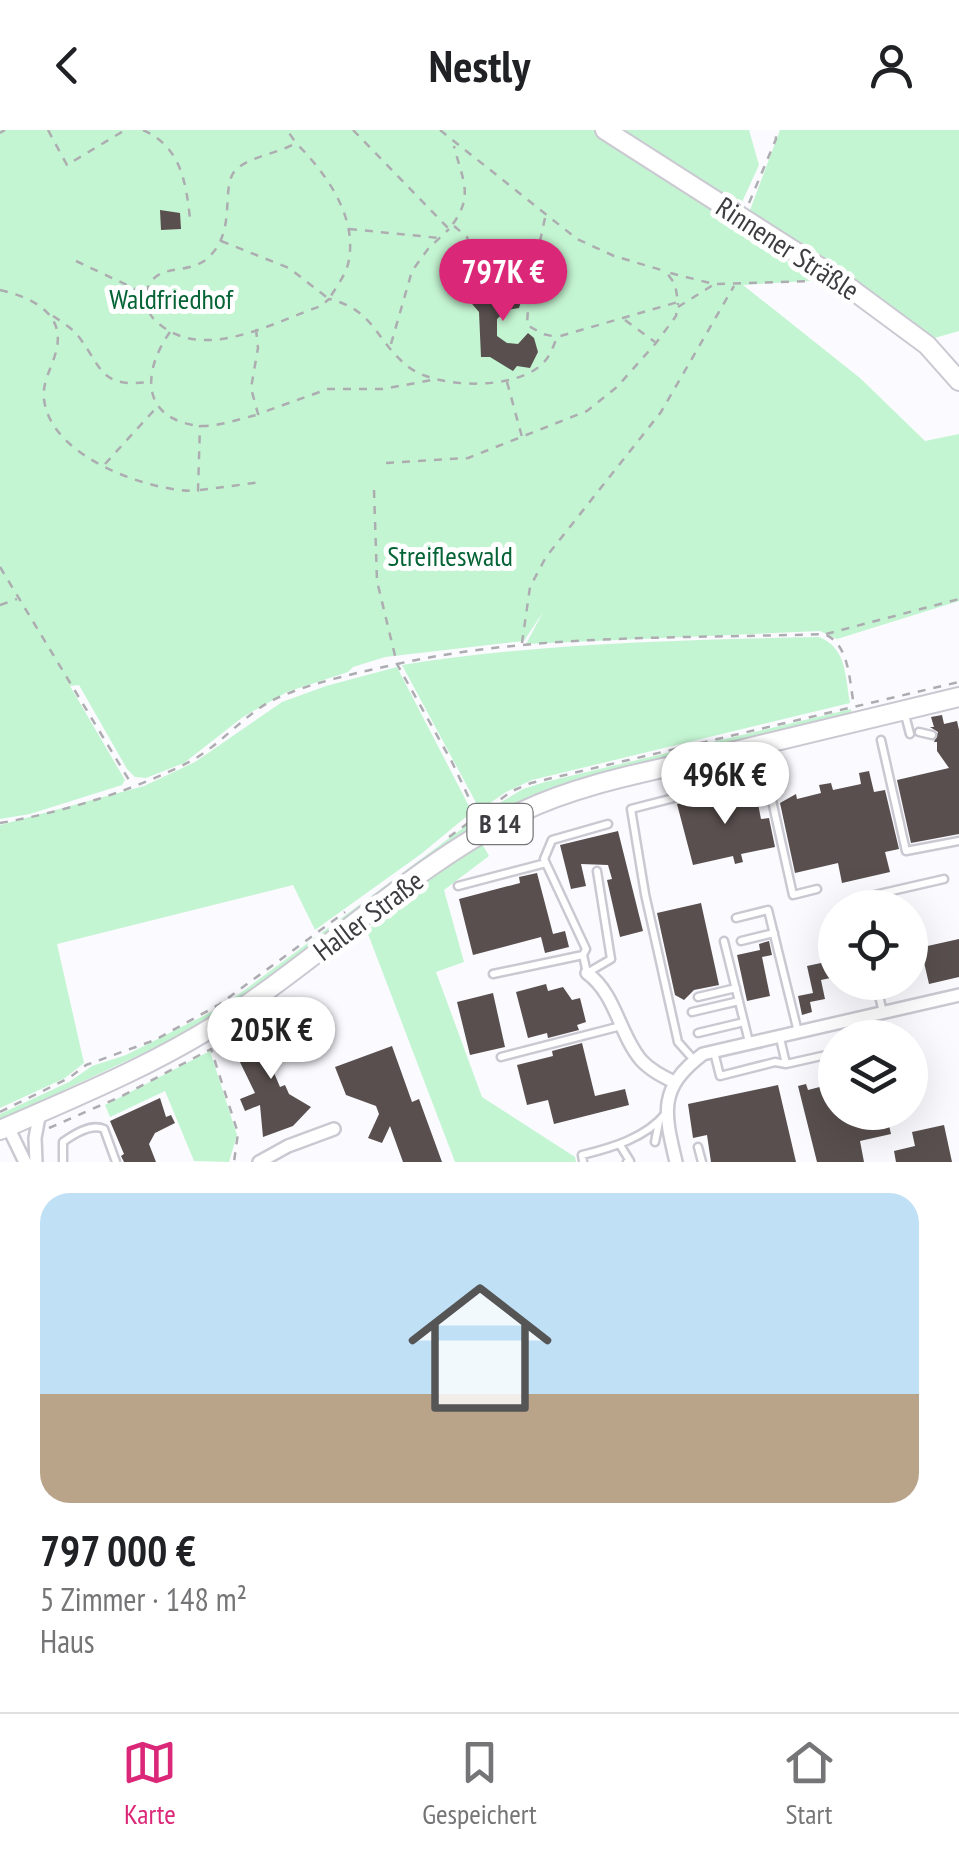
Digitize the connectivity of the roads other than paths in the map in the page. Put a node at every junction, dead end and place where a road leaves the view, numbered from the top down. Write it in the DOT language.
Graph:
graph roads {
  1 [pos="605,130"];
  2 [pos="959,381"];
  3 [pos="959,697"];
  4 [pos="904,711"];
  5 [pos="919,732"];
  6 [pos="910,734"];
  7 [pos="932,735"];
  8 [pos="881,740"];
  9 [pos="767,774"];
  10 [pos="769,787"];
  11 [pos="608,824"];
  12 [pos="959,842"];
  13 [pos="546,863"];
  14 [pos="596,871"];
  15 [pos="944,879"];
  16 [pos="458,886"];
  17 [pos="818,890"];
  18 [pos="896,890"];
  19 [pos="736,918"];
  20 [pos="774,933"];
  21 [pos="724,940"];
  22 [pos="741,941"];
  23 [pos="583,954"];
  24 [pos="588,972"];
  25 [pos="493,974"];
  26 [pos="736,988"];
  27 [pos="959,995"];
  28 [pos="698,997"];
  29 [pos="739,1000"];
  30 [pos="880,1000"];
  31 [pos="692,1012"];
  32 [pos="883,1013"];
  33 [pos="861,1018"];
  34 [pos="744,1022"];
  35 [pos="622,1025"];
  36 [pos="798,1032"];
  37 [pos="698,1033"];
  38 [pos="780,1036"];
  39 [pos="749,1044"];
  40 [pos="714,1052"];
  41 [pos="501,1057"];
  42 [pos="818,1057"];
  43 [pos="694,1060"];
  44 [pos="786,1064"];
  45 [pos="674,1082"];
  46 [pos="40,1112"];
  47 [pos="663,1116"];
  48 [pos="3,1123"];
  49 [pos="334,1129"];
  50 [pos="656,1142"];
  51 [pos="620,1145"];
  52 [pos="698,1148"];
  53 [pos="641,1152"];
  54 [pos="590,1157"];
  55 [pos="629,1161"];
  56 [pos="25,1162"];
  57 [pos="36,1162"];
  58 [pos="62,1162"];
  59 [pos="116,1162"];
  60 [pos="259,1162"];
  61 [pos="676,1162"];
  62 [pos="702,1162"];
  1 -- 2 [label="main road, Rinnener Sträßle"];
  3 -- 4 [label="main road, B 14"];
  4 -- 6 [label="lane"];
  4 -- 46 [label="main road, Haller Straße / B 14"];
  5 -- 7 [label="lane"];
  8 -- 12 [label="lane"];
  9 -- 43 [label="lane"];
  10 -- 17 [label="lane"];
  11 -- 13 [label="lane"];
  13 -- 16 [label="lane"];
  13 -- 23 [label="lane"];
  14 -- 24 [label="lane"];
  15 -- 18 [label="lane"];
  19 -- 20 [label="lane"];
  20 -- 22 [label="lane"];
  20 -- 36 [label="lane"];
  21 -- 26 [label="lane"];
  23 -- 24 [label="lane"];
  23 -- 25 [label="lane"];
  24 -- 35 [label="street"];
  26 -- 28 [label="lane"];
  26 -- 29 [label="lane"];
  27 -- 32 [label="street"];
  29 -- 31 [label="lane"];
  29 -- 34 [label="lane"];
  30 -- 32 [label="lane"];
  32 -- 33 [label="street"];
  33 -- 36 [label="street"];
  34 -- 37 [label="lane"];
  34 -- 39 [label="lane"];
  35 -- 41 [label="lane"];
  35 -- 45 [label="street"];
  36 -- 38 [label="street"];
  38 -- 39 [label="street"];
  38 -- 44 [label="lane"];
  39 -- 40 [label="street"];
  40 -- 43 [label="street"];
  40 -- 44 [label="lane"];
  42 -- 44 [label="lane"];
  43 -- 45 [label="street"];
  45 -- 47 [label="street"];
  46 -- 48 [label="main road, Haller Straße / B 14"];
  46 -- 57 [label="street"];
  47 -- 50 [label="lane"];
  47 -- 51 [label="lane"];
  47 -- 61 [label="street"];
  48 -- 56 [label="street"];
  49 -- 60 [label="street"];
  51 -- 54 [label="lane"];
  51 -- 55 [label="lane"];
  52 -- 62 [label="lane"];
  53 -- 55 [label="lane"];
  58 -- 59 [label="lane"];
}
